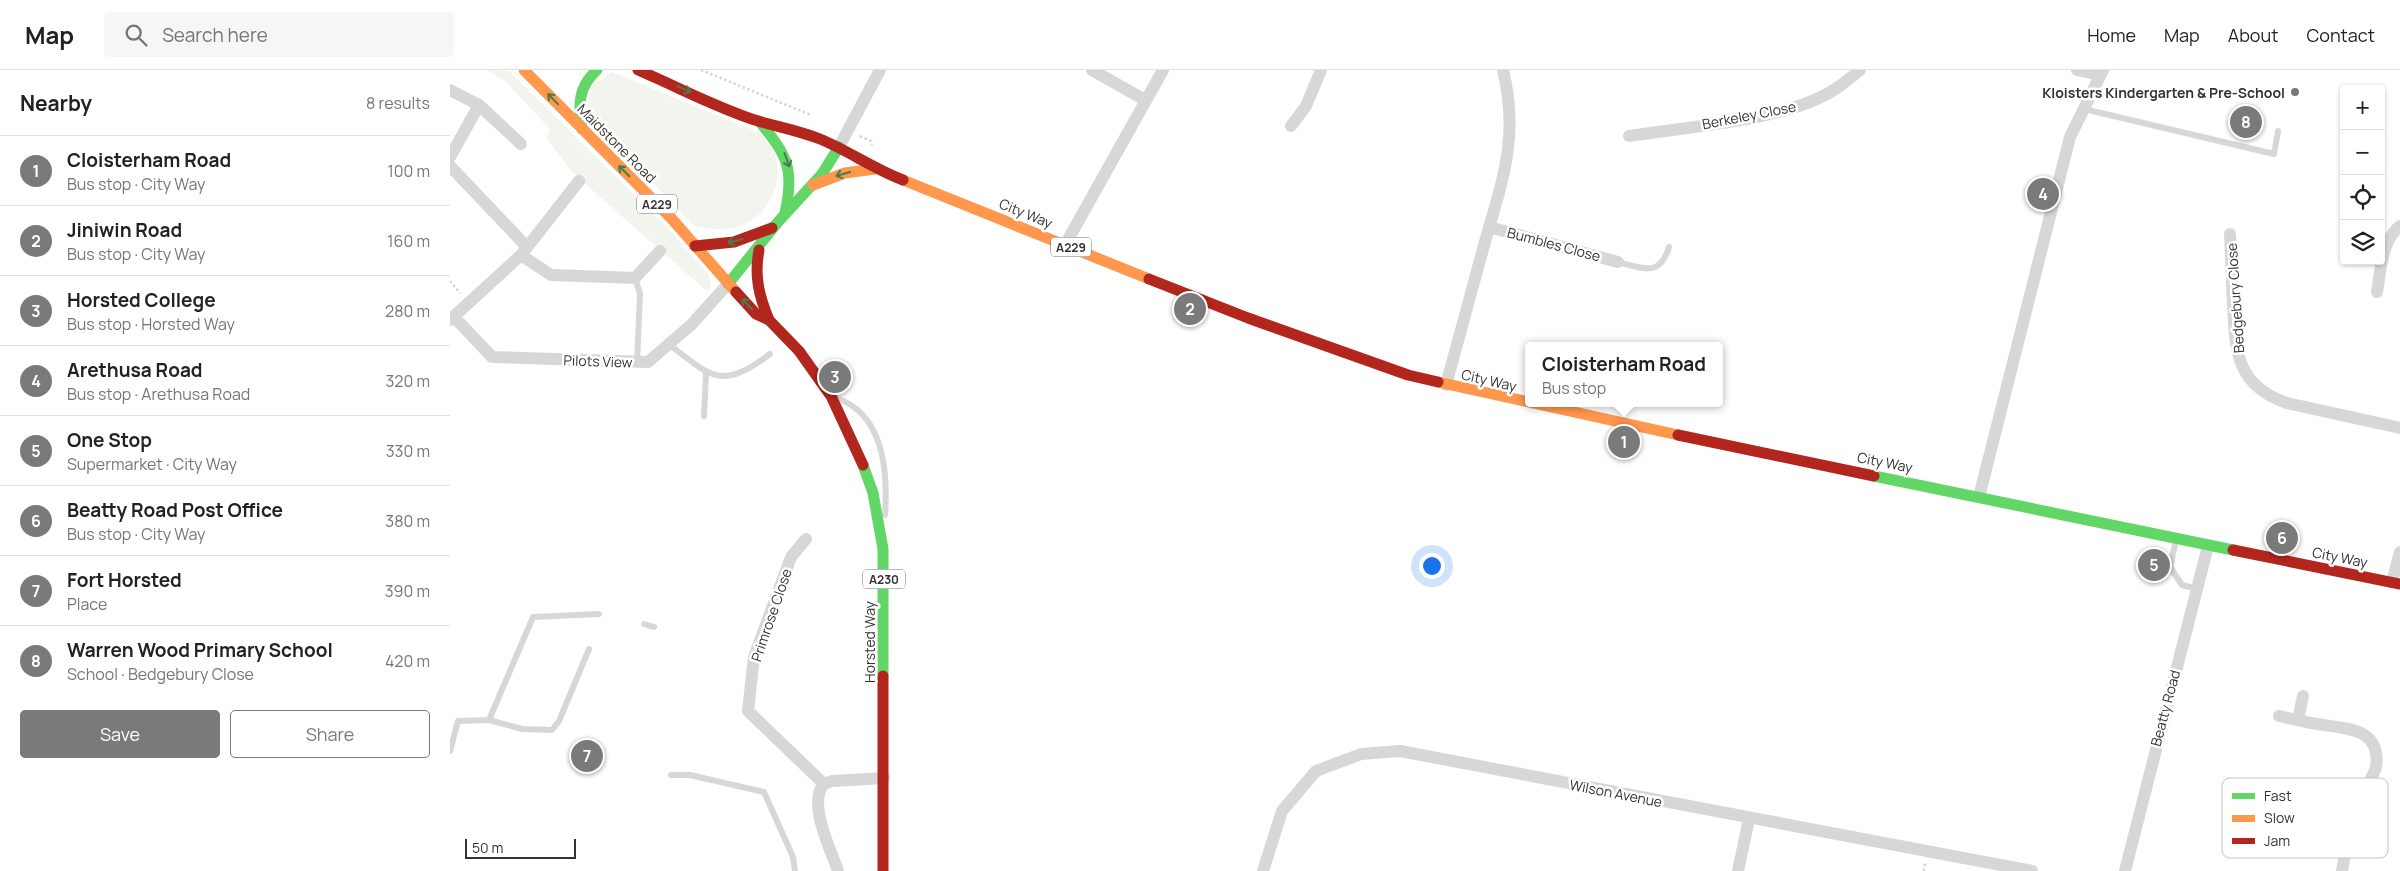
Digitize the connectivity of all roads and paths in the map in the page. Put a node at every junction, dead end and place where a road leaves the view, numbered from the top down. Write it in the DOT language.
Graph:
graph roads {
  1 [pos="524,70"];
  2 [pos="597,70"];
  3 [pos="638,70"];
  4 [pos="701,70"];
  5 [pos="880,70"];
  6 [pos="1092,70"];
  7 [pos="1163,70"];
  8 [pos="1321,70"];
  9 [pos="1503,70"];
  10 [pos="1860,70"];
  11 [pos="2077,70"];
  12 [pos="2101,72"];
  13 [pos="450,90"];
  14 [pos="1145,100"];
  15 [pos="479,105"];
  16 [pos="2082,108"];
  17 [pos="819,119"];
  18 [pos="759,121"];
  19 [pos="1291,126"];
  20 [pos="582,129"];
  21 [pos="2278,131"];
  22 [pos="859,136"];
  23 [pos="1629,136"];
  24 [pos="871,141"];
  25 [pos="521,144"];
  26 [pos="839,148"];
  27 [pos="450,156"];
  28 [pos="875,169"];
  29 [pos="452,171"];
  30 [pos="579,181"];
  31 [pos="812,186"];
  32 [pos="785,213"];
  33 [pos="2400,226"];
  34 [pos="1489,227"];
  35 [pos="774,228"];
  36 [pos="2230,234"];
  37 [pos="1065,244"];
  38 [pos="694,246"];
  39 [pos="760,246"];
  40 [pos="1669,246"];
  41 [pos="660,250"];
  42 [pos="524,251"];
  43 [pos="1618,262"];
  44 [pos="635,278"];
  45 [pos="728,284"];
  46 [pos="2377,292"];
  47 [pos="452,319"];
  48 [pos="769,320"];
  49 [pos="670,345"];
  50 [pos="770,354"];
  51 [pos="637,362"];
  52 [pos="706,373"];
  53 [pos="1446,385"];
  54 [pos="831,396"];
  55 [pos="1525,403"];
  56 [pos="1543,407"];
  57 [pos="704,416"];
  58 [pos="2400,428"];
  59 [pos="1980,497"];
  60 [pos="806,539"];
  61 [pos="2176,539"];
  62 [pos="2208,546"];
  63 [pos="883,549"];
  64 [pos="2400,552"];
  65 [pos="2396,583"];
  66 [pos="2197,589"];
  67 [pos="599,614"];
  68 [pos="644,624"];
  69 [pos="654,627"];
  70 [pos="589,649"];
  71 [pos="2303,696"];
  72 [pos="2279,716"];
  73 [pos="489,720"];
  74 [pos="2298,720"];
  75 [pos="450,751"];
  76 [pos="671,775"];
  77 [pos="884,778"];
  78 [pos="2372,778"];
  79 [pos="824,784"];
  80 [pos="1749,819"];
  81 [pos="2344,858"];
  82 [pos="795,871"];
  83 [pos="838,871"];
  84 [pos="883,871"];
  85 [pos="1263,871"];
  86 [pos="1738,871"];
  87 [pos="2032,871"];
  88 [pos="2125,871"];
  89 [pos="2342,871"];
  20 -- 1 [label="main road, Maidstone Road / A229, one-way"];
  2 -- 20 [label="main road"];
  3 -- 18 [label="main road, A229, one-way"];
  4 -- 17 [label="path"];
  5 -- 26 [label="street"];
  6 -- 14 [label="street"];
  7 -- 14 [label="street"];
  8 -- 19 [label="street"];
  9 -- 34 [label="street"];
  10 -- 23 [label="street, Berkeley Close"];
  11 -- 12 [label="street"];
  12 -- 16 [label="street"];
  13 -- 15 [label="street"];
  14 -- 37 [label="street"];
  15 -- 25 [label="street"];
  15 -- 27 [label="street"];
  16 -- 21 [label="lane"];
  16 -- 59 [label="street"];
  18 -- 26 [label="main road, A229"];
  18 -- 32 [label="main road, one-way"];
  38 -- 20 [label="main road, Maidstone Road / A229, one-way"];
  22 -- 24 [label="path"];
  26 -- 28 [label="main road, City Way / A229"];
  26 -- 31 [label="main road"];
  28 -- 31 [label="main road, one-way"];
  28 -- 37 [label="main road, City Way / A229"];
  29 -- 42 [label="street"];
  30 -- 42 [label="street"];
  31 -- 32 [label="main road"];
  32 -- 35 [label="main road"];
  33 -- 46 [label="street"];
  34 -- 43 [label="street, Bumbles Close"];
  34 -- 53 [label="street"];
  35 -- 38 [label="main road, one-way"];
  35 -- 39 [label="main road"];
  36 -- 58 [label="street, Bedgebury Close"];
  37 -- 53 [label="main road, City Way / A229"];
  38 -- 45 [label="main road, Maidstone Road / A229"];
  39 -- 45 [label="main road"];
  39 -- 48 [label="main road"];
  40 -- 43 [label="lane"];
  41 -- 44 [label="street"];
  42 -- 44 [label="street"];
  42 -- 47 [label="street"];
  44 -- 51 [label="lane"];
  48 -- 45 [label="main road, Horsted Way / A230, one-way"];
  45 -- 49 [label="street, Pilots View"];
  47 -- 51 [label="street, Pilots View"];
  48 -- 54 [label="main road, Horsted Way / A230"];
  49 -- 51 [label="street, Pilots View"];
  49 -- 52 [label="lane"];
  50 -- 52 [label="lane"];
  52 -- 57 [label="lane"];
  53 -- 55 [label="main road, City Way / A229"];
  54 -- 63 [label="main road, Horsted Way / A230"];
  54 -- 63 [label="lane"];
  56 -- 59 [label="main road, City Way / A229"];
  59 -- 61 [label="main road, City Way / A229"];
  60 -- 79 [label="street, Primrose Close"];
  61 -- 62 [label="main road, City Way / A229"];
  61 -- 66 [label="lane"];
  62 -- 65 [label="main road, City Way / A229"];
  62 -- 66 [label="street, Beatty Road"];
  63 -- 77 [label="main road, Horsted Way / A230"];
  64 -- 65 [label="street"];
  66 -- 88 [label="street, Beatty Road"];
  67 -- 73 [label="lane"];
  68 -- 69 [label="lane"];
  70 -- 73 [label="lane"];
  71 -- 74 [label="street"];
  72 -- 74 [label="street"];
  73 -- 75 [label="lane"];
  74 -- 78 [label="street"];
  76 -- 82 [label="lane"];
  77 -- 79 [label="street"];
  77 -- 84 [label="main road, Horsted Way / A230"];
  79 -- 83 [label="street"];
  80 -- 85 [label="street, Wilson Avenue"];
  80 -- 86 [label="street"];
  80 -- 87 [label="street, Wilson Avenue"];
  81 -- 89 [label="street"];
}
